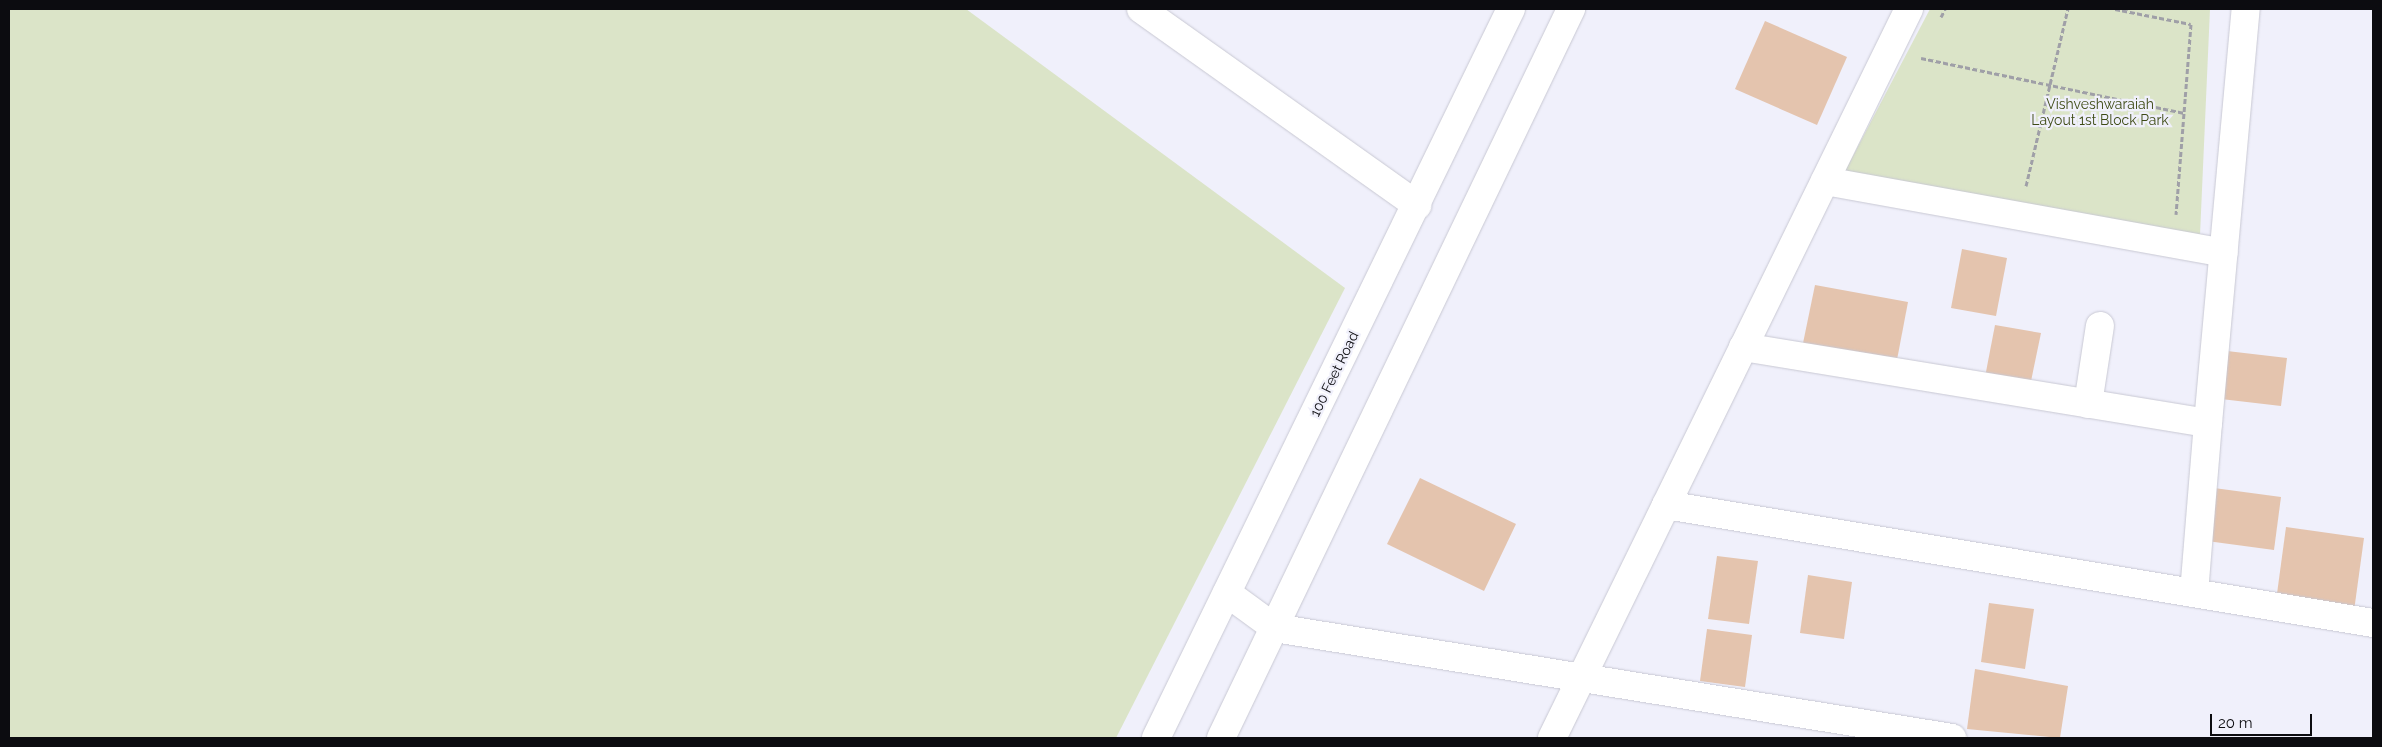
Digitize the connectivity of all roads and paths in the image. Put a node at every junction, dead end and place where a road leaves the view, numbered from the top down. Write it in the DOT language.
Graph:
graph roads {
  1 [pos="1511,9"];
  2 [pos="1571,9"];
  3 [pos="1909,9"];
  4 [pos="2068,9"];
  5 [pos="2115,9"];
  6 [pos="2246,9"];
  7 [pos="1155,13"];
  8 [pos="1920,58"];
  9 [pos="2050,85"];
  10 [pos="2184,113"];
  11 [pos="1825,182"];
  12 [pos="2016,185"];
  13 [pos="2026,187"];
  14 [pos="2035,189"];
  15 [pos="1417,205"];
  16 [pos="2167,212"];
  17 [pos="2224,253"];
  18 [pos="2100,326"];
  19 [pos="1743,348"];
  20 [pos="2088,404"];
  21 [pos="2208,423"];
  22 [pos="1666,505"];
  23 [pos="1226,593"];
  24 [pos="2194,594"];
  25 [pos="2373,623"];
  26 [pos="1275,628"];
  27 [pos="1582,678"];
  28 [pos="1156,738"];
  29 [pos="1222,738"];
  30 [pos="1552,738"];
  31 [pos="1952,738"];
  1 -- 15 [label="street, 100 Feet Road"];
  2 -- 26 [label="street"];
  3 -- 11 [label="street"];
  4 -- 9 [label="path"];
  5 -- 10 [label="path"];
  6 -- 17 [label="street"];
  7 -- 15 [label="street"];
  8 -- 9 [label="path"];
  9 -- 10 [label="path"];
  9 -- 13 [label="path"];
  10 -- 16 [label="path"];
  11 -- 17 [label="street"];
  11 -- 19 [label="street"];
  12 -- 13 [label="path"];
  13 -- 14 [label="path"];
  15 -- 23 [label="street, 100 Feet Road"];
  17 -- 21 [label="street"];
  18 -- 20 [label="street"];
  19 -- 20 [label="street"];
  19 -- 22 [label="street"];
  20 -- 21 [label="street"];
  21 -- 24 [label="street"];
  22 -- 24 [label="street"];
  22 -- 27 [label="street"];
  23 -- 26 [label="street"];
  23 -- 28 [label="street, 100 Feet Road"];
  24 -- 25 [label="street"];
  26 -- 27 [label="street"];
  26 -- 29 [label="street"];
  27 -- 30 [label="street"];
  27 -- 31 [label="street"];
}
